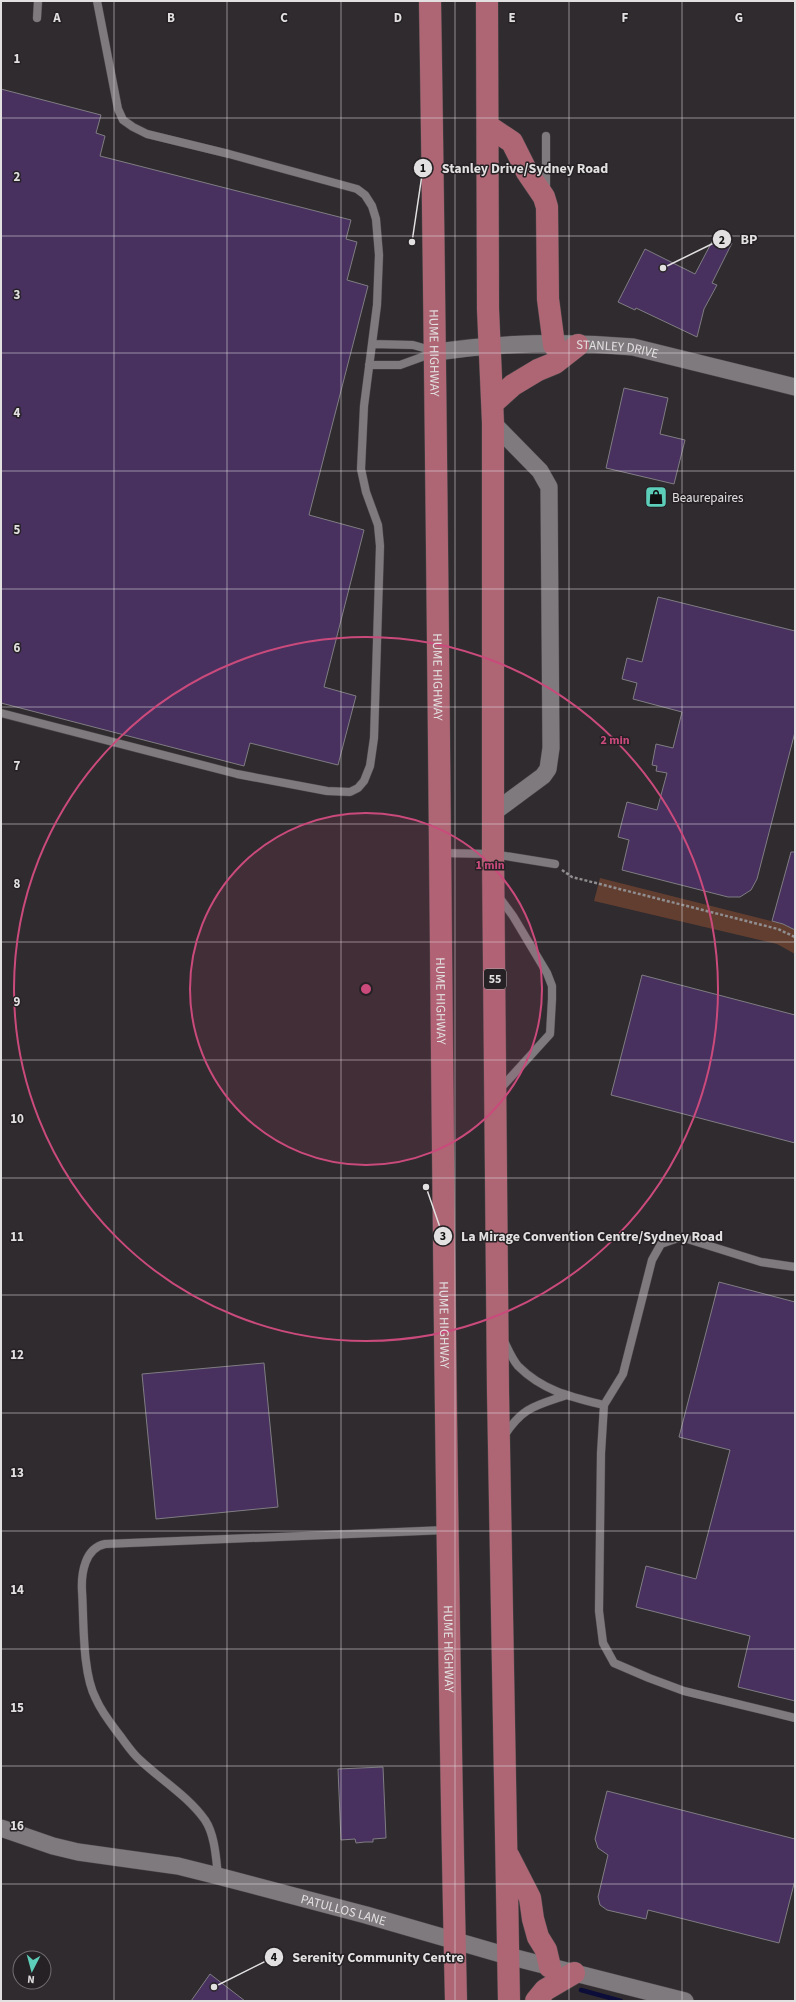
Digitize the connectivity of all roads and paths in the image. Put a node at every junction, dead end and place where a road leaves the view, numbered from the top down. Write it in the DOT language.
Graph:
graph roads {
  1 [pos="38,1"];
  2 [pos="97,1"];
  3 [pos="430,1"];
  4 [pos="487,1"];
  5 [pos="37,18"];
  6 [pos="488,126"];
  7 [pos="546,136"];
  8 [pos="546,207"];
  9 [pos="372,344"];
  10 [pos="490,345"];
  11 [pos="554,345"];
  12 [pos="578,345"];
  13 [pos="436,352"];
  14 [pos="369,365"];
  15 [pos="795,387"];
  16 [pos="493,413"];
  17 [pos="1,713"];
  18 [pos="493,813"];
  19 [pos="439,853"];
  20 [pos="493,854"];
  21 [pos="555,864"];
  22 [pos="494,890"];
  23 [pos="795,937"];
  24 [pos="496,1093"];
  25 [pos="795,1267"];
  26 [pos="497,1328"];
  27 [pos="564,1396"];
  28 [pos="604,1405"];
  29 [pos="498,1444"];
  30 [pos="449,1530"];
  31 [pos="795,1718"];
  32 [pos="1,1828"];
  33 [pos="507,1852"];
  34 [pos="218,1876"];
  35 [pos="454,1941"];
  36 [pos="508,1956"];
  37 [pos="550,1967"];
  38 [pos="574,1973"];
  39 [pos="456,2001"];
  40 [pos="509,2001"];
  41 [pos="536,2001"];
  42 [pos="685,2001"];
  1 -- 5 [label="lane"];
  2 -- 9 [label="lane"];
  3 -- 13 [label="highway, HUME HIGHWAY"];
  4 -- 6 [label="highway, 55"];
  6 -- 8 [label="highway"];
  6 -- 10 [label="highway, 55"];
  7 -- 8 [label="lane"];
  8 -- 11 [label="highway"];
  9 -- 13 [label="lane"];
  9 -- 14 [label="lane"];
  10 -- 11 [label="street, STANLEY DRIVE"];
  10 -- 13 [label="street, STANLEY DRIVE"];
  10 -- 16 [label="highway, 55"];
  11 -- 12 [label="street, STANLEY DRIVE"];
  12 -- 15 [label="street, STANLEY DRIVE"];
  12 -- 16 [label="highway"];
  13 -- 14 [label="lane"];
  13 -- 19 [label="highway, HUME HIGHWAY"];
  14 -- 17 [label="lane"];
  16 -- 18 [label="highway, 55"];
  16 -- 18 [label="street"];
  18 -- 20 [label="highway, 55"];
  19 -- 20 [label="lane"];
  19 -- 30 [label="highway, HUME HIGHWAY"];
  20 -- 21 [label="lane"];
  20 -- 22 [label="highway, 55"];
  21 -- 23 [label="path"];
  22 -- 24 [label="highway, 55"];
  22 -- 24 [label="lane"];
  24 -- 26 [label="highway, 55"];
  25 -- 28 [label="lane"];
  26 -- 27 [label="lane"];
  26 -- 29 [label="highway, 55"];
  27 -- 28 [label="lane"];
  27 -- 29 [label="lane"];
  28 -- 31 [label="lane"];
  29 -- 33 [label="highway, 55"];
  30 -- 34 [label="lane"];
  30 -- 35 [label="highway, HUME HIGHWAY"];
  32 -- 34 [label="street, PATULLOS LANE"];
  33 -- 36 [label="highway, 55"];
  33 -- 37 [label="highway"];
  34 -- 35 [label="street, PATULLOS LANE"];
  35 -- 36 [label="street, PATULLOS LANE"];
  35 -- 39 [label="highway, HUME HIGHWAY"];
  36 -- 37 [label="street, PATULLOS LANE"];
  36 -- 40 [label="highway, 55"];
  37 -- 38 [label="street, PATULLOS LANE"];
  38 -- 41 [label="highway"];
  38 -- 42 [label="street, PATULLOS LANE"];
}
